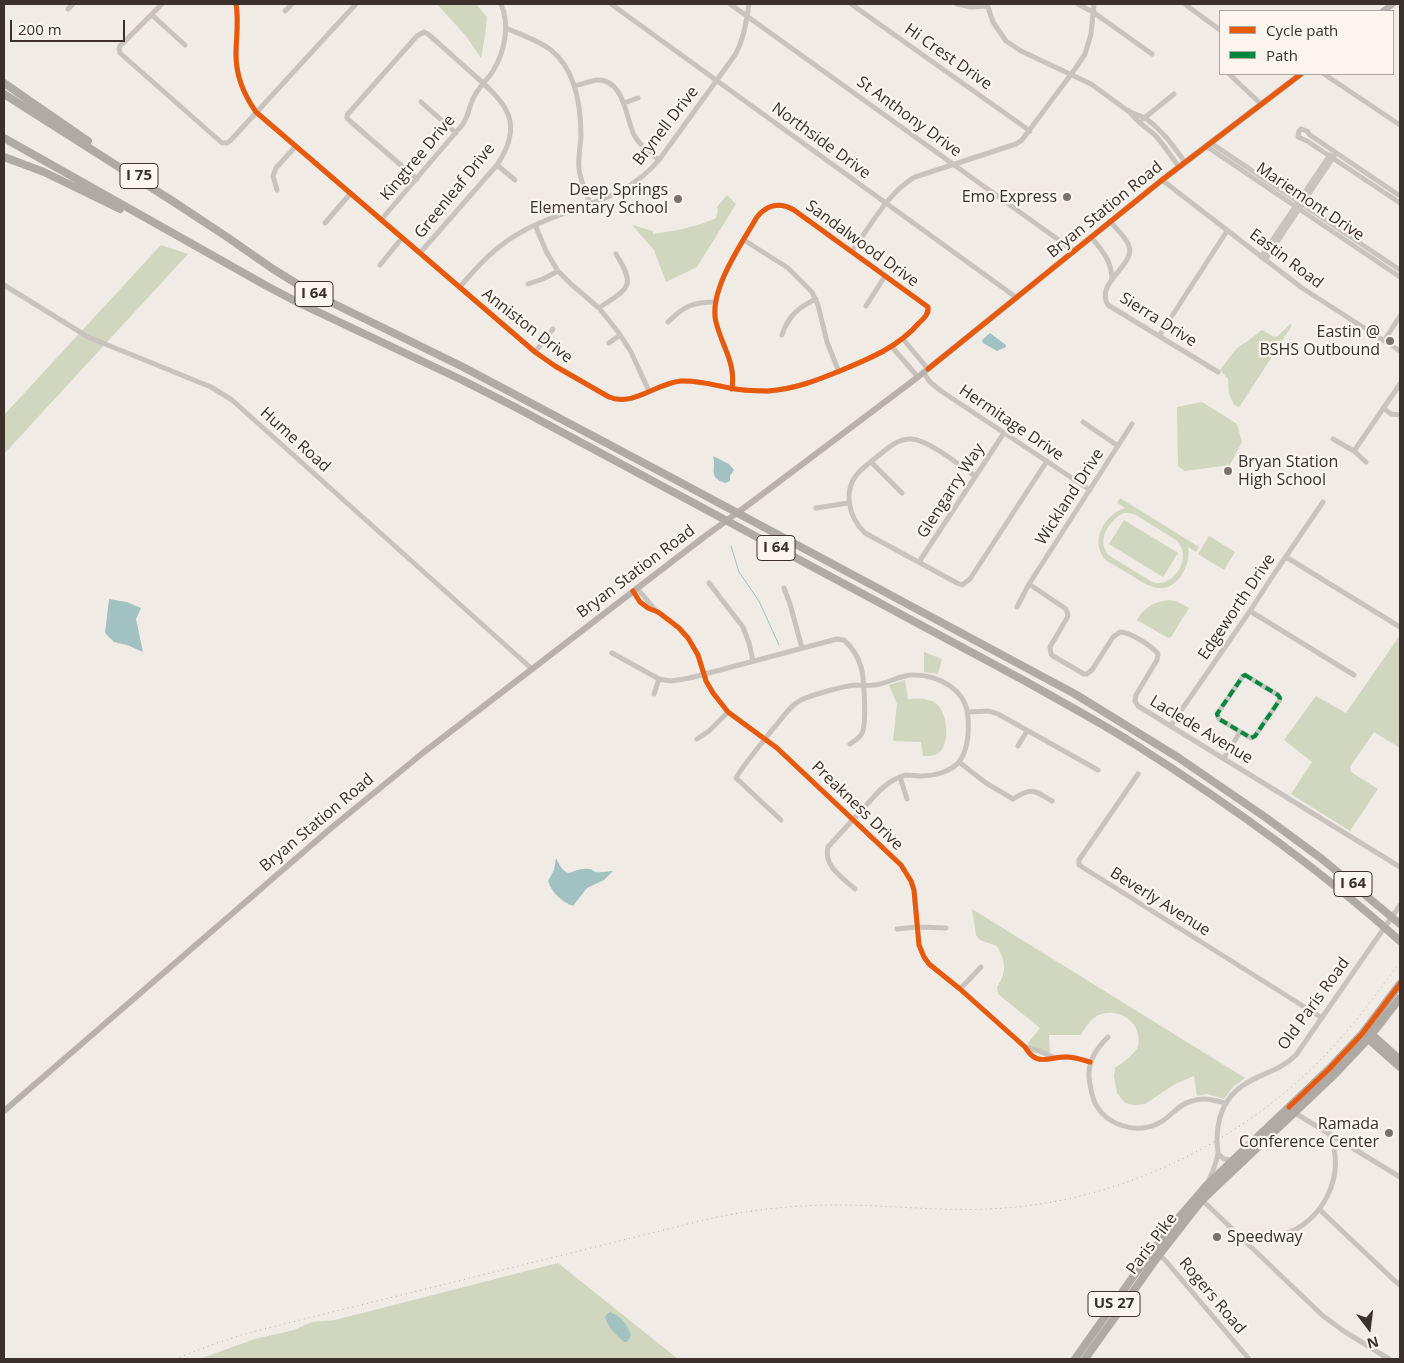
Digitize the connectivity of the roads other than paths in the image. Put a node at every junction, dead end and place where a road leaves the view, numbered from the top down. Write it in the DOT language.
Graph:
graph roads {
  1 [pos="73,4"];
  2 [pos="162,4"];
  3 [pos="236,4"];
  4 [pos="292,4"];
  5 [pos="356,4"];
  6 [pos="501,4"];
  7 [pos="611,4"];
  8 [pos="730,4"];
  9 [pos="749,4"];
  10 [pos="851,4"];
  11 [pos="957,4"];
  12 [pos="1078,4"];
  13 [pos="1094,4"];
  14 [pos="987,5"];
  15 [pos="1186,5"];
  16 [pos="68,9"];
  17 [pos="285,11"];
  18 [pos="1093,12"];
  19 [pos="152,15"];
  20 [pos="747,16"];
  21 [pos="506,28"];
  22 [pos="1219,29"];
  23 [pos="185,45"];
  24 [pos="1152,54"];
  25 [pos="1071,74"];
  26 [pos="1230,75"];
  27 [pos="1300,75"];
  28 [pos="1325,75"];
  29 [pos="717,81"];
  30 [pos="4,83"];
  31 [pos="484,84"];
  32 [pos="574,86"];
  33 [pos="4,94"];
  34 [pos="1174,94"];
  35 [pos="638,98"];
  36 [pos="421,102"];
  37 [pos="624,103"];
  38 [pos="1261,104"];
  39 [pos="1128,110"];
  40 [pos="256,112"];
  41 [pos="1145,118"];
  42 [pos="1139,122"];
  43 [pos="1400,125"];
  44 [pos="1030,131"];
  45 [pos="456,133"];
  46 [pos="4,138"];
  47 [pos="1208,144"];
  48 [pos="295,147"];
  49 [pos="1334,152"];
  50 [pos="4,157"];
  51 [pos="1331,157"];
  52 [pos="659,160"];
  53 [pos="1182,164"];
  54 [pos="496,165"];
  55 [pos="954,165"];
  56 [pos="417,179"];
  57 [pos="515,180"];
  58 [pos="1162,180"];
  59 [pos="277,190"];
  60 [pos="350,194"];
  61 [pos="1400,196"];
  62 [pos="1400,203"];
  63 [pos="590,204"];
  64 [pos="886,204"];
  65 [pos="1299,205"];
  66 [pos="381,220"];
  67 [pos="1110,221"];
  68 [pos="325,223"];
  69 [pos="535,225"];
  70 [pos="1227,231"];
  71 [pos="1091,237"];
  72 [pos="402,238"];
  73 [pos="744,240"];
  74 [pos="852,251"];
  75 [pos="1074,251"];
  76 [pos="420,253"];
  77 [pos="1370,253"];
  78 [pos="616,254"];
  79 [pos="216,258"];
  80 [pos="1263,258"];
  81 [pos="380,265"];
  82 [pos="273,269"];
  83 [pos="1400,270"];
  84 [pos="558,271"];
  85 [pos="886,276"];
  86 [pos="1400,277"];
  87 [pos="1112,280"];
  88 [pos="528,284"];
  89 [pos="4,285"];
  90 [pos="460,287"];
  91 [pos="1017,298"];
  92 [pos="816,299"];
  93 [pos="716,302"];
  94 [pos="866,306"];
  95 [pos="599,308"];
  96 [pos="929,310"];
  97 [pos="1400,316"];
  98 [pos="668,322"];
  99 [pos="553,329"];
  100 [pos="620,335"];
  101 [pos="782,335"];
  102 [pos="1159,336"];
  103 [pos="903,339"];
  104 [pos="1384,341"];
  105 [pos="609,343"];
  106 [pos="892,347"];
  107 [pos="1400,351"];
  108 [pos="535,352"];
  109 [pos="839,372"];
  110 [pos="1218,372"];
  111 [pos="923,373"];
  112 [pos="1400,384"];
  113 [pos="732,389"];
  114 [pos="649,391"];
  115 [pos="1383,408"];
  116 [pos="1400,414"];
  117 [pos="1083,422"];
  118 [pos="1132,424"];
  119 [pos="1004,433"];
  120 [pos="1333,439"];
  121 [pos="1118,446"];
  122 [pos="1354,452"];
  123 [pos="1047,461"];
  124 [pos="871,462"];
  125 [pos="1366,462"];
  126 [pos="976,476"];
  127 [pos="1090,490"];
  128 [pos="902,493"];
  129 [pos="1323,502"];
  130 [pos="848,503"];
  131 [pos="816,508"];
  132 [pos="1286,556"];
  133 [pos="919,562"];
  134 [pos="709,584"];
  135 [pos="1029,584"];
  136 [pos="784,588"];
  137 [pos="635,590"];
  138 [pos="1017,607"];
  139 [pos="1250,611"];
  140 [pos="1400,627"];
  141 [pos="802,648"];
  142 [pos="612,653"];
  143 [pos="753,661"];
  144 [pos="532,668"];
  145 [pos="704,673"];
  146 [pos="1354,675"];
  147 [pos="659,679"];
  148 [pos="863,685"];
  149 [pos="654,694"];
  150 [pos="728,712"];
  151 [pos="968,712"];
  152 [pos="1171,726"];
  153 [pos="1027,731"];
  154 [pos="1240,732"];
  155 [pos="697,739"];
  156 [pos="765,739"];
  157 [pos="850,744"];
  158 [pos="1018,746"];
  159 [pos="1224,758"];
  160 [pos="959,762"];
  161 [pos="1098,770"];
  162 [pos="1138,774"];
  163 [pos="900,777"];
  164 [pos="907,799"];
  165 [pos="1052,802"];
  166 [pos="853,819"];
  167 [pos="781,820"];
  168 [pos="1400,867"];
  169 [pos="855,889"];
  170 [pos="1400,905"];
  171 [pos="1400,924"];
  172 [pos="917,927"];
  173 [pos="946,928"];
  174 [pos="896,929"];
  175 [pos="1400,942"];
  176 [pos="981,967"];
  177 [pos="1400,984"];
  178 [pos="960,989"];
  179 [pos="1400,998"];
  180 [pos="1322,1018"];
  181 [pos="1367,1034"];
  182 [pos="1108,1037"];
  183 [pos="1400,1060"];
  184 [pos="1090,1062"];
  185 [pos="1400,1067"];
  186 [pos="1225,1104"];
  187 [pos="1289,1107"];
  188 [pos="4,1112"];
  189 [pos="1295,1113"];
  190 [pos="1329,1134"];
  191 [pos="1218,1154"];
  192 [pos="1233,1160"];
  193 [pos="1216,1162"];
  194 [pos="1226,1171"];
  195 [pos="1400,1177"];
  196 [pos="1206,1186"];
  197 [pos="1200,1198"];
  198 [pos="1320,1210"];
  199 [pos="1239,1236"];
  200 [pos="1258,1238"];
  201 [pos="1254,1250"];
  202 [pos="1156,1252"];
  203 [pos="1400,1285"];
  204 [pos="1075,1359"];
  205 [pos="1085,1359"];
  206 [pos="1249,1359"];
  207 [pos="1389,1359"];
  1 -- 16 [label="street"];
  2 -- 19 [label="street"];
  3 -- 40 [label="street, Anniston Drive"];
  4 -- 17 [label="street"];
  5 -- 40 [label="street"];
  6 -- 21 [label="street"];
  7 -- 29 [label="street, Northside Drive"];
  8 -- 20 [label="street, St Anthony Drive"];
  9 -- 20 [label="street, Brynell Drive"];
  10 -- 44 [label="street, Hi Crest Drive"];
  11 -- 14 [label="street"];
  12 -- 18 [label="street"];
  13 -- 18 [label="street"];
  14 -- 25 [label="street"];
  15 -- 22 [label="street"];
  18 -- 24 [label="street"];
  18 -- 25 [label="street"];
  19 -- 23 [label="street"];
  19 -- 40 [label="street"];
  20 -- 29 [label="street, Brynell Drive"];
  20 -- 55 [label="street, St Anthony Drive"];
  21 -- 31 [label="street, Kingtree Drive"];
  21 -- 32 [label="street"];
  25 -- 39 [label="street"];
  25 -- 44 [label="street"];
  26 -- 38 [label="street"];
  27 -- 38 [label="main road, Bryan Station Road"];
  28 -- 43 [label="street"];
  29 -- 52 [label="street, Brynell Drive"];
  29 -- 64 [label="street, Northside Drive"];
  30 -- 82 [label="highway, I 75"];
  31 -- 45 [label="street, Kingtree Drive"];
  31 -- 54 [label="street, Greenleaf Drive"];
  31 -- 56 [label="street, Greenleaf Drive"];
  32 -- 37 [label="street"];
  32 -- 63 [label="street"];
  33 -- 82 [label="highway, I 64"];
  34 -- 41 [label="street"];
  35 -- 37 [label="street"];
  36 -- 45 [label="street"];
  37 -- 52 [label="street"];
  38 -- 47 [label="main road, Bryan Station Road"];
  39 -- 41 [label="street"];
  39 -- 42 [label="street"];
  40 -- 48 [label="street, Anniston Drive"];
  41 -- 42 [label="street"];
  41 -- 53 [label="street"];
  42 -- 53 [label="street"];
  44 -- 55 [label="street"];
  45 -- 56 [label="street, Kingtree Drive"];
  46 -- 79 [label="highway, I 75"];
  47 -- 53 [label="main road, Bryan Station Road"];
  47 -- 65 [label="street, Mariemont Drive"];
  48 -- 59 [label="street"];
  48 -- 60 [label="street, Anniston Drive"];
  49 -- 51 [label="street"];
  49 -- 51 [label="street"];
  49 -- 61 [label="street"];
  50 -- 79 [label="highway, I 64"];
  51 -- 62 [label="street"];
  51 -- 65 [label="street"];
  52 -- 63 [label="street, Brynell Drive"];
  53 -- 58 [label="main road, Bryan Station Road"];
  54 -- 57 [label="street"];
  54 -- 76 [label="street, Greenleaf Drive"];
  55 -- 64 [label="street"];
  55 -- 75 [label="street, St Anthony Drive"];
  56 -- 66 [label="street, Kingtree Drive"];
  58 -- 67 [label="main road, Bryan Station Road"];
  58 -- 70 [label="street, Eastin Road"];
  60 -- 66 [label="street, Anniston Drive"];
  60 -- 68 [label="street"];
  63 -- 69 [label="street, Brynell Drive"];
  64 -- 74 [label="street"];
  64 -- 91 [label="street, Northside Drive"];
  65 -- 77 [label="street, Mariemont Drive"];
  65 -- 80 [label="street"];
  66 -- 72 [label="street, Anniston Drive"];
  67 -- 71 [label="main road, Bryan Station Road"];
  67 -- 87 [label="street, Sierra Drive"];
  69 -- 84 [label="street"];
  69 -- 90 [label="street, Brynell Drive"];
  70 -- 80 [label="street, Eastin Road"];
  70 -- 102 [label="street"];
  71 -- 75 [label="main road, Bryan Station Road"];
  71 -- 87 [label="street, Sierra Drive"];
  72 -- 76 [label="street, Anniston Drive"];
  72 -- 81 [label="street"];
  73 -- 74 [label="street, Sandalwood Drive"];
  73 -- 92 [label="street"];
  73 -- 93 [label="street, Sandalwood Drive"];
  74 -- 85 [label="street, Sandalwood Drive"];
  75 -- 91 [label="main road, Bryan Station Road"];
  76 -- 90 [label="street, Anniston Drive"];
  77 -- 83 [label="street, Mariemont Drive"];
  77 -- 86 [label="street, Mariemont Drive"];
  78 -- 95 [label="street"];
  79 -- 175 [label="highway, I 64"];
  80 -- 104 [label="street, Eastin Road"];
  82 -- 171 [label="highway, I 64"];
  84 -- 88 [label="street"];
  84 -- 95 [label="street"];
  85 -- 94 [label="street"];
  85 -- 96 [label="street, Sandalwood Drive"];
  87 -- 102 [label="street, Sierra Drive"];
  89 -- 144 [label="street, Hume Road"];
  90 -- 108 [label="street, Anniston Drive"];
  91 -- 111 [label="main road, Bryan Station Road"];
  92 -- 101 [label="street"];
  92 -- 109 [label="street"];
  93 -- 98 [label="street"];
  93 -- 113 [label="street, Sandalwood Drive"];
  95 -- 100 [label="street"];
  96 -- 103 [label="street, Anniston Drive"];
  97 -- 104 [label="street"];
  99 -- 108 [label="street"];
  100 -- 105 [label="street"];
  100 -- 114 [label="street"];
  102 -- 110 [label="street, Sierra Drive"];
  103 -- 106 [label="street, Anniston Drive"];
  103 -- 111 [label="street"];
  104 -- 107 [label="street, Eastin Road"];
  106 -- 109 [label="street, Anniston Drive"];
  106 -- 111 [label="street"];
  108 -- 114 [label="street, Anniston Drive"];
  109 -- 113 [label="street, Anniston Drive"];
  111 -- 119 [label="street, Hermitage Drive"];
  111 -- 137 [label="main road, Bryan Station Road"];
  112 -- 115 [label="street"];
  113 -- 114 [label="street, Anniston Drive"];
  115 -- 116 [label="street"];
  115 -- 122 [label="street"];
  117 -- 121 [label="street"];
  118 -- 121 [label="street, Wickland Drive"];
  119 -- 123 [label="street, Hermitage Drive"];
  119 -- 126 [label="street, Glengarry Way"];
  120 -- 122 [label="street"];
  121 -- 127 [label="street, Wickland Drive"];
  122 -- 125 [label="street"];
  123 -- 127 [label="street, Hermitage Drive"];
  123 -- 133 [label="street"];
  124 -- 126 [label="street"];
  124 -- 128 [label="street"];
  124 -- 130 [label="street"];
  126 -- 133 [label="street, Glengarry Way"];
  127 -- 135 [label="street, Wickland Drive"];
  129 -- 132 [label="street, Edgeworth Drive"];
  130 -- 131 [label="street"];
  130 -- 133 [label="street"];
  132 -- 139 [label="street, Edgeworth Drive"];
  132 -- 140 [label="street"];
  134 -- 143 [label="street"];
  135 -- 138 [label="street, Wickland Drive"];
  135 -- 152 [label="street, Laclede Avenue"];
  136 -- 141 [label="street"];
  137 -- 144 [label="main road, Bryan Station Road"];
  137 -- 145 [label="street, Preakness Drive"];
  139 -- 146 [label="street"];
  139 -- 152 [label="street, Edgeworth Drive"];
  141 -- 143 [label="street"];
  141 -- 148 [label="street"];
  142 -- 147 [label="street"];
  143 -- 145 [label="street"];
  144 -- 188 [label="main road, Bryan Station Road"];
  145 -- 147 [label="street"];
  145 -- 150 [label="street, Preakness Drive"];
  147 -- 149 [label="street"];
  148 -- 151 [label="street"];
  148 -- 156 [label="street"];
  148 -- 157 [label="street"];
  150 -- 155 [label="street"];
  150 -- 156 [label="street, Preakness Drive"];
  151 -- 153 [label="street"];
  151 -- 160 [label="street"];
  152 -- 159 [label="street, Laclede Avenue"];
  153 -- 158 [label="street"];
  153 -- 161 [label="street"];
  154 -- 154 [label="street"];
  154 -- 159 [label="street"];
  156 -- 166 [label="street, Preakness Drive"];
  156 -- 167 [label="street"];
  159 -- 168 [label="street, Laclede Avenue"];
  160 -- 163 [label="street"];
  160 -- 165 [label="street"];
  162 -- 180 [label="street, Beverly Avenue"];
  163 -- 164 [label="street"];
  163 -- 166 [label="street"];
  166 -- 169 [label="street"];
  166 -- 172 [label="street, Preakness Drive"];
  170 -- 180 [label="street, Old Paris Road"];
  172 -- 173 [label="street"];
  172 -- 174 [label="street"];
  172 -- 178 [label="street, Preakness Drive"];
  176 -- 178 [label="street"];
  177 -- 181 [label="highway, US 27"];
  178 -- 184 [label="street, Preakness Drive"];
  179 -- 181 [label="highway, US 27"];
  180 -- 186 [label="street, Old Paris Road"];
  181 -- 183 [label="highway"];
  181 -- 185 [label="highway"];
  181 -- 187 [label="highway, US 27"];
  181 -- 189 [label="highway, US 27"];
  182 -- 184 [label="street"];
  184 -- 186 [label="street"];
  186 -- 191 [label="street, Old Paris Road"];
  187 -- 189 [label="street"];
  187 -- 192 [label="highway, US 27"];
  189 -- 190 [label="street"];
  189 -- 194 [label="highway, US 27"];
  190 -- 195 [label="street"];
  190 -- 198 [label="street"];
  191 -- 192 [label="street"];
  191 -- 193 [label="street, Old Paris Road"];
  191 -- 194 [label="street"];
  192 -- 194 [label="highway, US 27"];
  193 -- 194 [label="street"];
  193 -- 196 [label="street, Old Paris Road"];
  194 -- 196 [label="highway, US 27"];
  194 -- 197 [label="highway, Paris Pike / US 27"];
  196 -- 197 [label="highway, US 27"];
  197 -- 199 [label="street"];
  197 -- 202 [label="highway, Paris Pike / US 27"];
  198 -- 200 [label="street"];
  198 -- 203 [label="street"];
  199 -- 200 [label="street"];
  199 -- 201 [label="street"];
  200 -- 201 [label="street"];
  201 -- 207 [label="street"];
  202 -- 204 [label="highway, Paris Pike / US 27"];
  202 -- 205 [label="highway, Paris Pike / US 27"];
  202 -- 206 [label="street, Rogers Road"];
}
